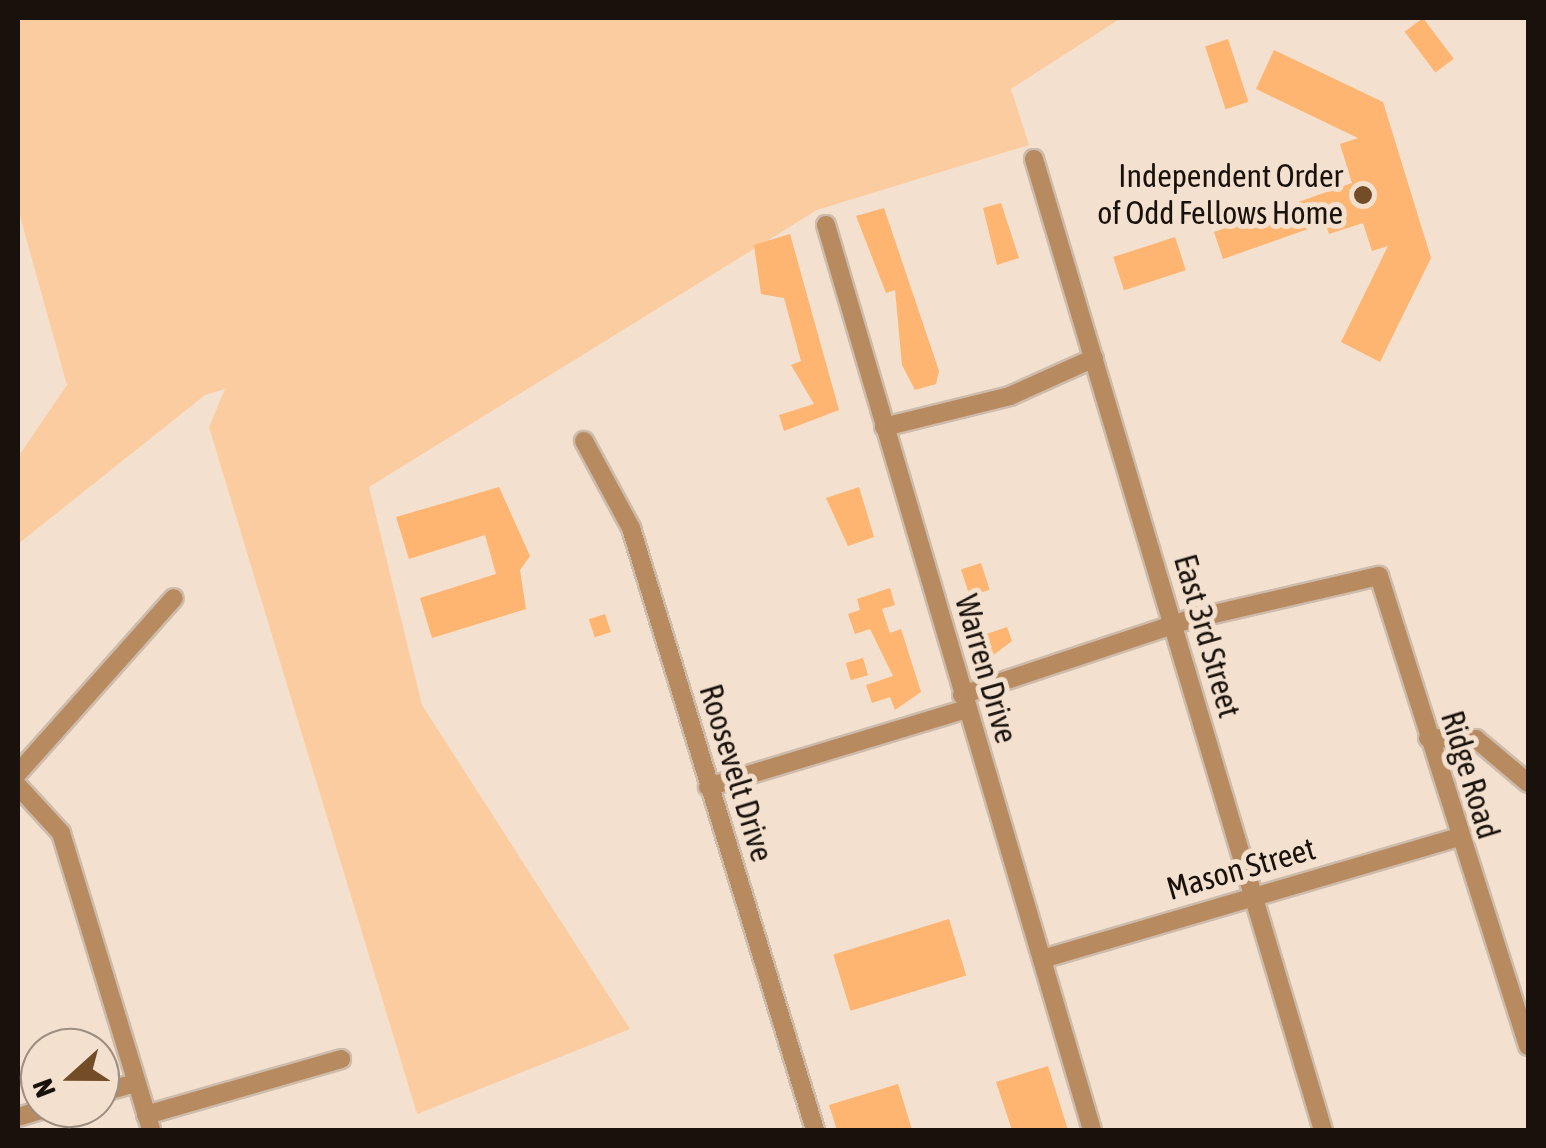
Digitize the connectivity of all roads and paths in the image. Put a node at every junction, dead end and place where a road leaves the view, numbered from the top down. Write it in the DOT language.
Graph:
graph roads {
  1 [pos="1034,159"];
  2 [pos="826,224"];
  3 [pos="1094,358"];
  4 [pos="884,427"];
  5 [pos="584,441"];
  6 [pos="174,598"];
  7 [pos="1173,625"];
  8 [pos="964,702"];
  9 [pos="1428,738"];
  10 [pos="18,773"];
  11 [pos="1528,783"];
  12 [pos="18,786"];
  13 [pos="708,787"];
  14 [pos="1457,838"];
  15 [pos="1252,898"];
  16 [pos="1042,959"];
  17 [pos="1527,1036"];
  18 [pos="342,1060"];
  19 [pos="136,1083"];
  20 [pos="120,1087"];
  21 [pos="148,1123"];
  22 [pos="815,1130"];
  23 [pos="1092,1130"];
  24 [pos="1322,1130"];
  1 -- 3 [label="street, East 3rd Street"];
  2 -- 4 [label="street, Warren Drive"];
  3 -- 4 [label="street"];
  3 -- 7 [label="street, East 3rd Street"];
  4 -- 8 [label="street, Warren Drive"];
  5 -- 13 [label="street, Roosevelt Drive"];
  6 -- 10 [label="street"];
  7 -- 8 [label="street"];
  7 -- 9 [label="street, Ridge Road"];
  7 -- 15 [label="street, East 3rd Street"];
  8 -- 13 [label="street"];
  8 -- 16 [label="street, Warren Drive"];
  9 -- 11 [label="street"];
  9 -- 14 [label="street, Ridge Road"];
  12 -- 19 [label="street"];
  13 -- 22 [label="street, Roosevelt Drive"];
  14 -- 15 [label="street, Mason Street"];
  14 -- 17 [label="street, Ridge Road"];
  15 -- 16 [label="street, Mason Street"];
  15 -- 24 [label="street, East 3rd Street"];
  16 -- 23 [label="street, Warren Drive"];
  18 -- 21 [label="street"];
  19 -- 20 [label="street"];
  19 -- 21 [label="street"];
}
